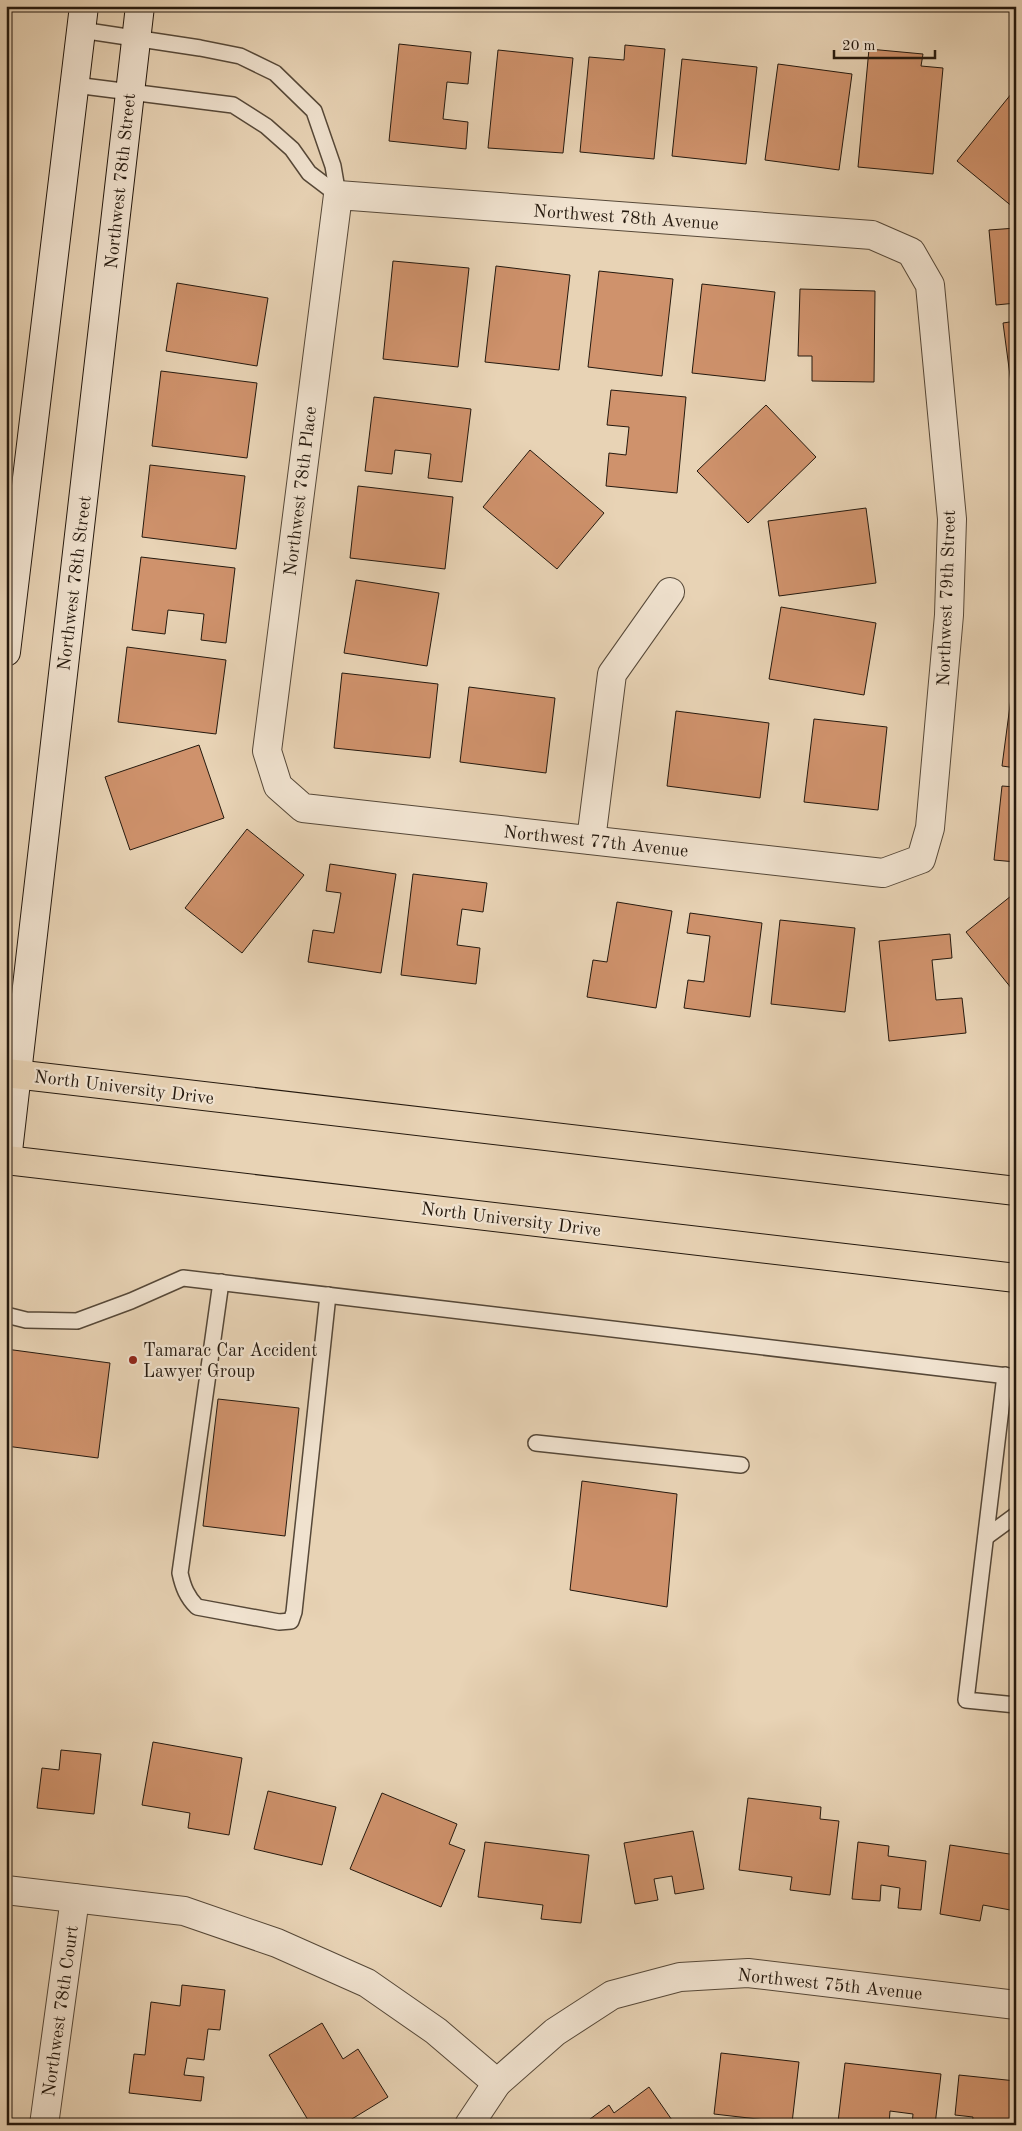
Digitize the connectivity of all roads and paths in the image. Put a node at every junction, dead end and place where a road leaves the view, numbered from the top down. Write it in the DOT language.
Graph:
graph roads {
  1 [pos="140,6"];
  2 [pos="83,18"];
  3 [pos="137,37"];
  4 [pos="75,85"];
  5 [pos="130,92"];
  6 [pos="338,195"];
  7 [pos="911,252"];
  8 [pos="670,592"];
  9 [pos="6,652"];
  10 [pos="278,786"];
  11 [pos="591,840"];
  12 [pos="921,859"];
  13 [pos="12,1074"];
  14 [pos="7,1166"];
  15 [pos="1016,1191"];
  16 [pos="1016,1278"];
  17 [pos="221,1282"];
  18 [pos="328,1295"];
  19 [pos="6,1315"];
  20 [pos="1010,1376"];
  21 [pos="536,1443"];
  22 [pos="741,1465"];
  23 [pos="1016,1515"];
  24 [pos="986,1537"];
  25 [pos="1016,1705"];
  26 [pos="6,1890"];
  27 [pos="75,1898"];
  28 [pos="1016,2004"];
  29 [pos="497,2083"];
  30 [pos="44,2125"];
  31 [pos="469,2125"];
  1 -- 3 [label="street, Northwest 78th Street"];
  2 -- 3 [label="lane"];
  2 -- 4 [label="street"];
  3 -- 5 [label="street, Northwest 78th Street"];
  3 -- 6 [label="lane"];
  4 -- 5 [label="lane"];
  4 -- 9 [label="street"];
  5 -- 6 [label="lane"];
  5 -- 13 [label="street, Northwest 78th Street"];
  6 -- 7 [label="street, Northwest 78th Avenue"];
  6 -- 10 [label="street, Northwest 78th Place"];
  7 -- 12 [label="street, Northwest 79th Street"];
  8 -- 11 [label="street"];
  10 -- 11 [label="street, Northwest 77th Avenue"];
  11 -- 12 [label="street, Northwest 77th Avenue"];
  13 -- 14 [label="street, Northwest 78th Street"];
  13 -- 15 [label="main road, North University Drive"];
  14 -- 16 [label="main road, North University Drive"];
  17 -- 18 [label="lane"];
  17 -- 18 [label="lane"];
  17 -- 19 [label="lane"];
  18 -- 20 [label="lane"];
  20 -- 24 [label="lane"];
  21 -- 22 [label="lane"];
  23 -- 24 [label="lane"];
  24 -- 25 [label="lane"];
  26 -- 27 [label="street"];
  27 -- 29 [label="street"];
  27 -- 30 [label="street, Northwest 78th Court"];
  28 -- 29 [label="street, Northwest 75th Avenue"];
  29 -- 31 [label="street"];
}
